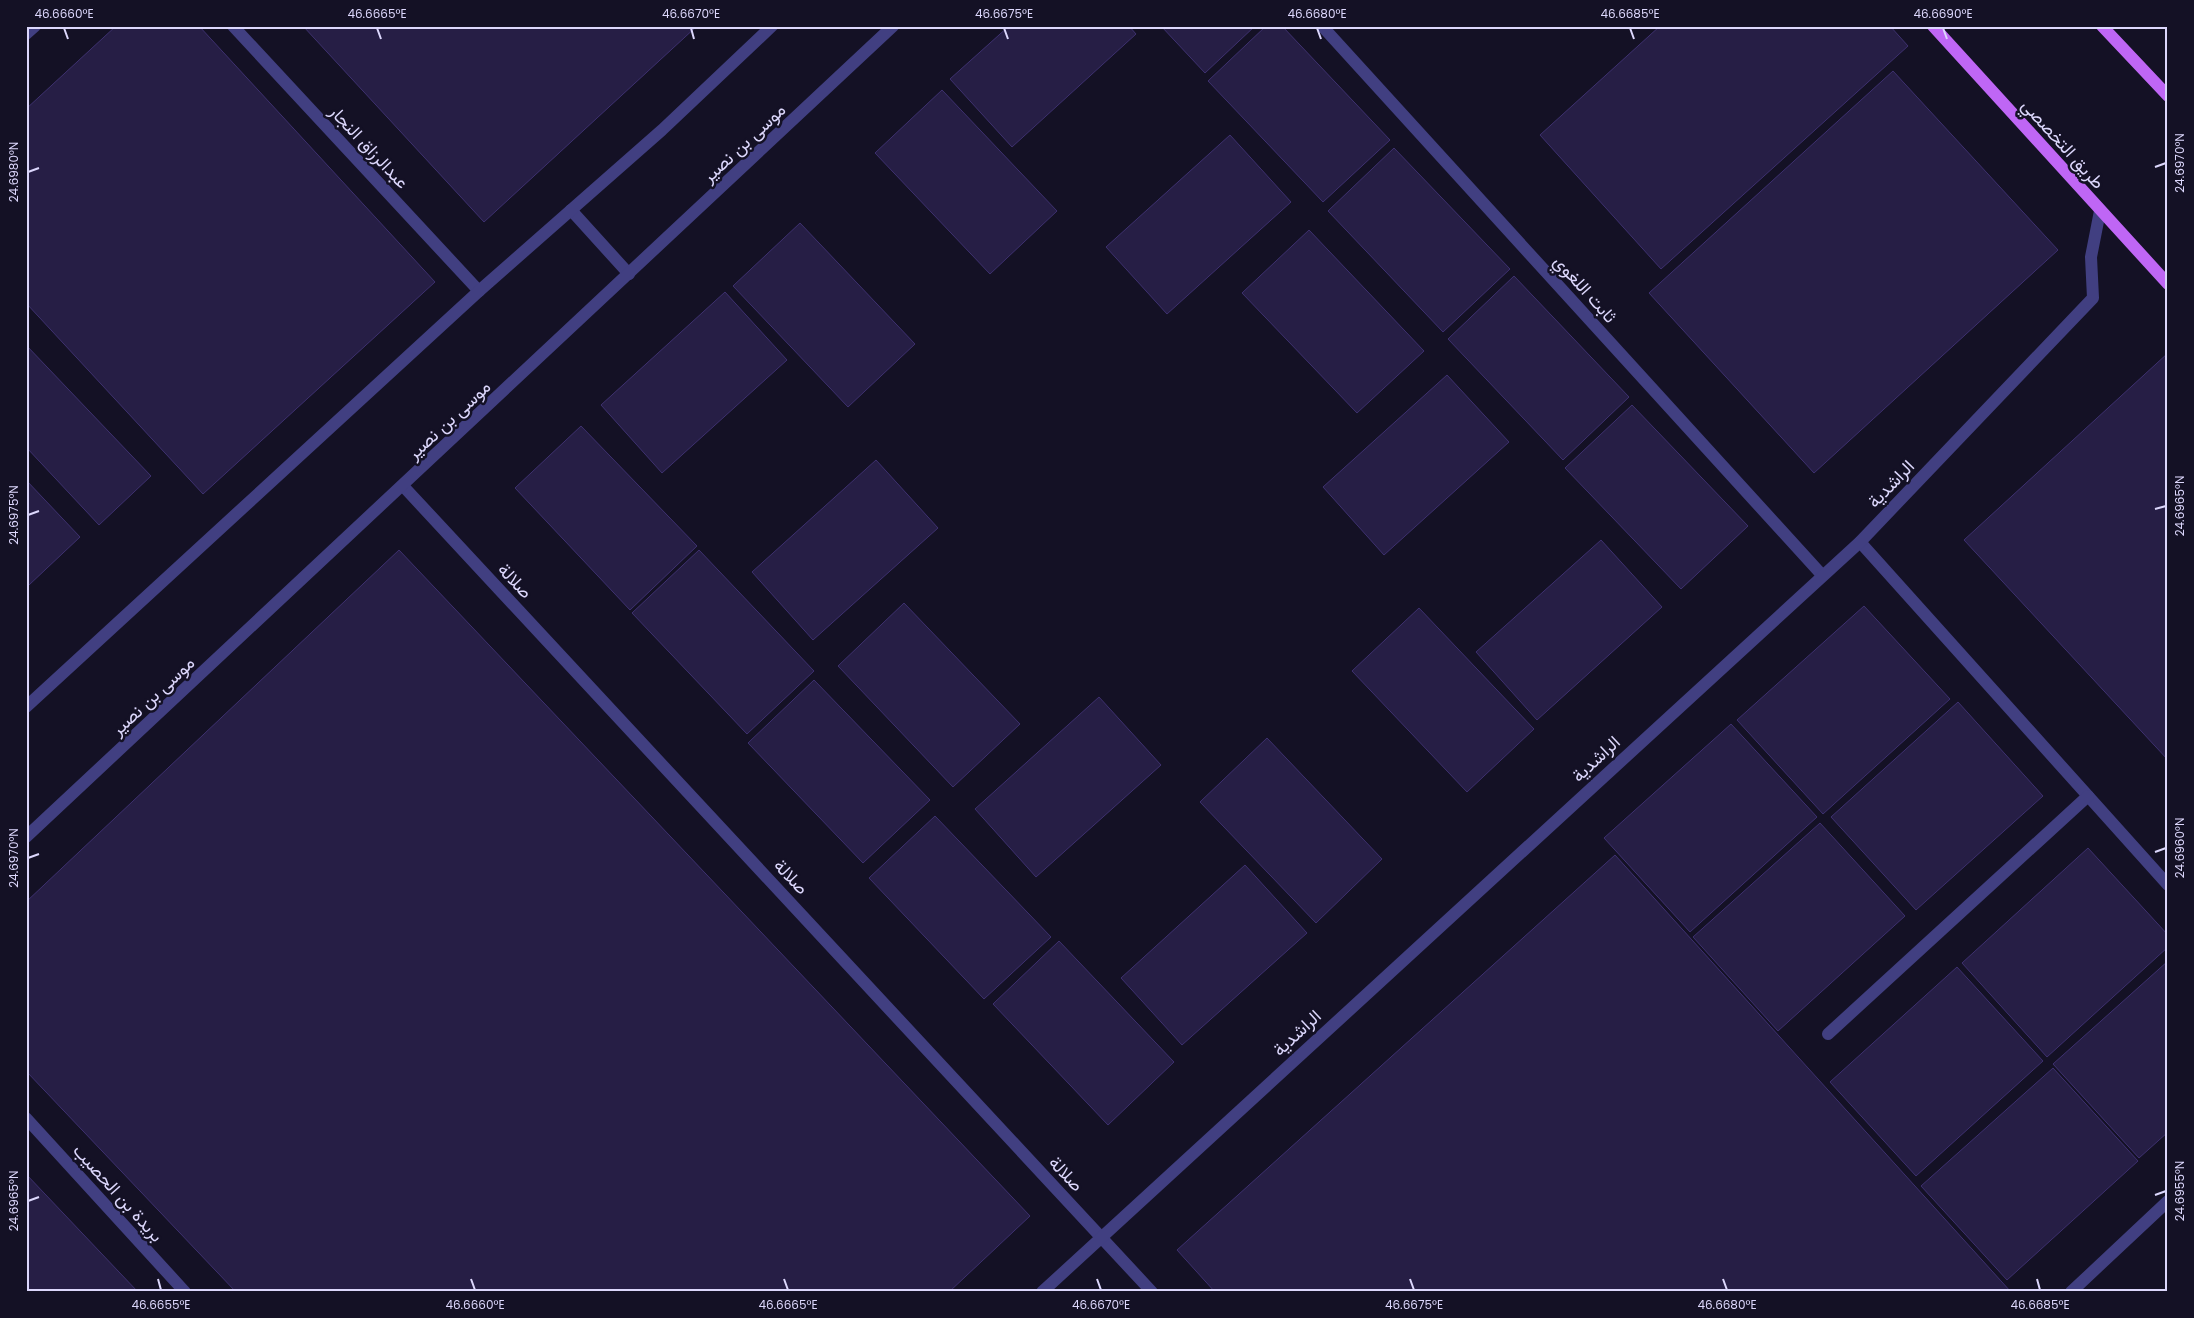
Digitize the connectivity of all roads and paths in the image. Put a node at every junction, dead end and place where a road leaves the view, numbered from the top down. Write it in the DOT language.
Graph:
graph roads {
  1 [pos="35,26"];
  2 [pos="232,26"];
  3 [pos="772,26"];
  4 [pos="893,26"];
  5 [pos="1322,26"];
  6 [pos="1933,26"];
  7 [pos="2102,26"];
  8 [pos="26,34"];
  9 [pos="2168,96"];
  10 [pos="571,210"];
  11 [pos="2100,210"];
  12 [pos="629,274"];
  13 [pos="2168,284"];
  14 [pos="479,291"];
  15 [pos="404,487"];
  16 [pos="1860,542"];
  17 [pos="1822,575"];
  18 [pos="26,707"];
  19 [pos="2088,796"];
  20 [pos="26,838"];
  21 [pos="2168,885"];
  22 [pos="1828,1034"];
  23 [pos="26,1118"];
  24 [pos="2168,1202"];
  25 [pos="1101,1237"];
  26 [pos="184,1292"];
  27 [pos="1042,1292"];
  28 [pos="1152,1292"];
  29 [pos="2071,1292"];
  1 -- 8 [label="street"];
  2 -- 14 [label="street, عبدالرزاق النجار"];
  3 -- 10 [label="street"];
  4 -- 12 [label="street, موسى بن نصير"];
  5 -- 17 [label="street, ثابت اللغوي"];
  6 -- 11 [label="main road, طريق التخصصي"];
  7 -- 9 [label="main road"];
  10 -- 12 [label="street"];
  10 -- 14 [label="street"];
  11 -- 13 [label="main road, طريق التخصصي"];
  11 -- 16 [label="street, الراشدية"];
  12 -- 15 [label="street, موسى بن نصير"];
  14 -- 18 [label="street"];
  15 -- 20 [label="street, موسى بن نصير"];
  15 -- 25 [label="street, صلالة"];
  16 -- 17 [label="street, الراشدية"];
  16 -- 19 [label="street"];
  17 -- 25 [label="street, الراشدية"];
  19 -- 21 [label="street"];
  19 -- 22 [label="street"];
  23 -- 26 [label="street, بريدة بن الحصيب"];
  24 -- 29 [label="street"];
  25 -- 27 [label="street, الراشدية"];
  25 -- 28 [label="street, صلالة"];
}
